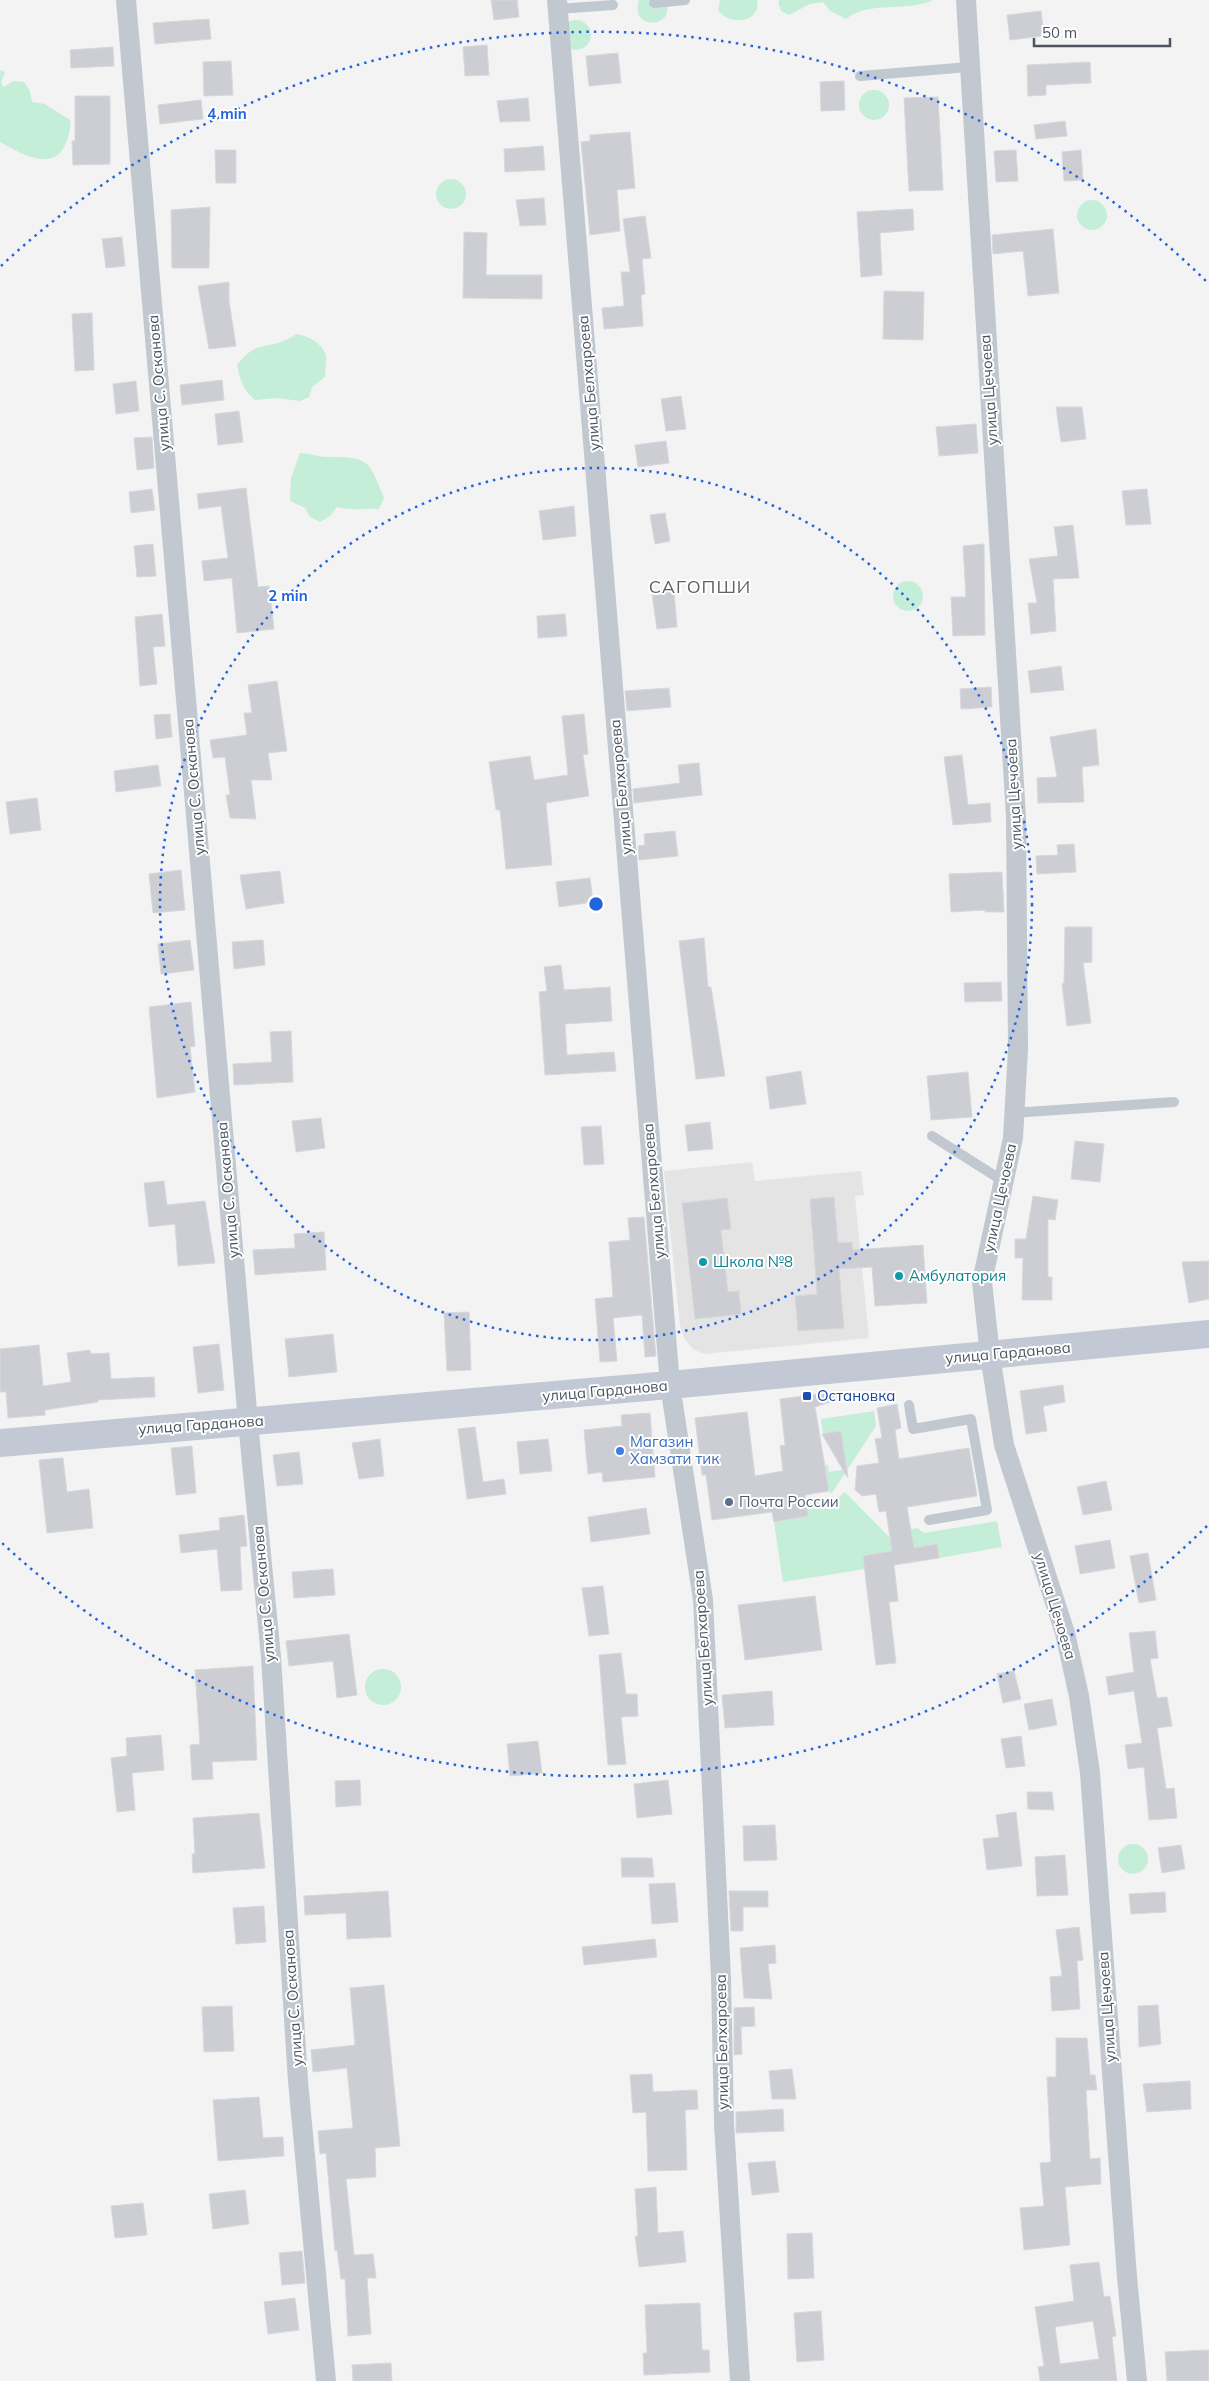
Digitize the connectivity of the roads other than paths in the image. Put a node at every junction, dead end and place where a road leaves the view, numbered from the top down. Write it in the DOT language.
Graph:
graph roads {
  1 [pos="126,0"];
  2 [pos="685,0"];
  3 [pos="966,0"];
  4 [pos="654,3"];
  5 [pos="557,5"];
  6 [pos="613,5"];
  7 [pos="969,67"];
  8 [pos="860,76"];
  9 [pos="1174,1102"];
  10 [pos="1014,1113"];
  11 [pos="932,1136"];
  12 [pos="1003,1181"];
  13 [pos="1209,1334"];
  14 [pos="990,1355"];
  15 [pos="670,1385"];
  16 [pos="910,1405"];
  17 [pos="248,1422"];
  18 [pos="0,1443"];
  19 [pos="929,1520"];
  20 [pos="326,2381"];
  21 [pos="740,2381"];
  22 [pos="1137,2381"];
  1 -- 17 [label="street, улица С. Осканова"];
  2 -- 4 [label="lane"];
  3 -- 7 [label="street, улица Цечоева"];
  5 -- 6 [label="lane"];
  5 -- 15 [label="street, улица Белхароева"];
  7 -- 8 [label="lane"];
  7 -- 10 [label="street, улица Цечоева"];
  9 -- 10 [label="lane"];
  10 -- 12 [label="street, улица Цечоева"];
  11 -- 12 [label="lane"];
  12 -- 14 [label="street, улица Цечоева"];
  13 -- 14 [label="street, улица Гарданова"];
  14 -- 15 [label="street, улица Гарданова"];
  14 -- 22 [label="street, улица Цечоева"];
  15 -- 17 [label="street, улица Гарданова"];
  15 -- 21 [label="street, улица Белхароева"];
  16 -- 19 [label="lane"];
  17 -- 18 [label="street, улица Гарданова"];
  17 -- 20 [label="street, улица С. Осканова"];
}
